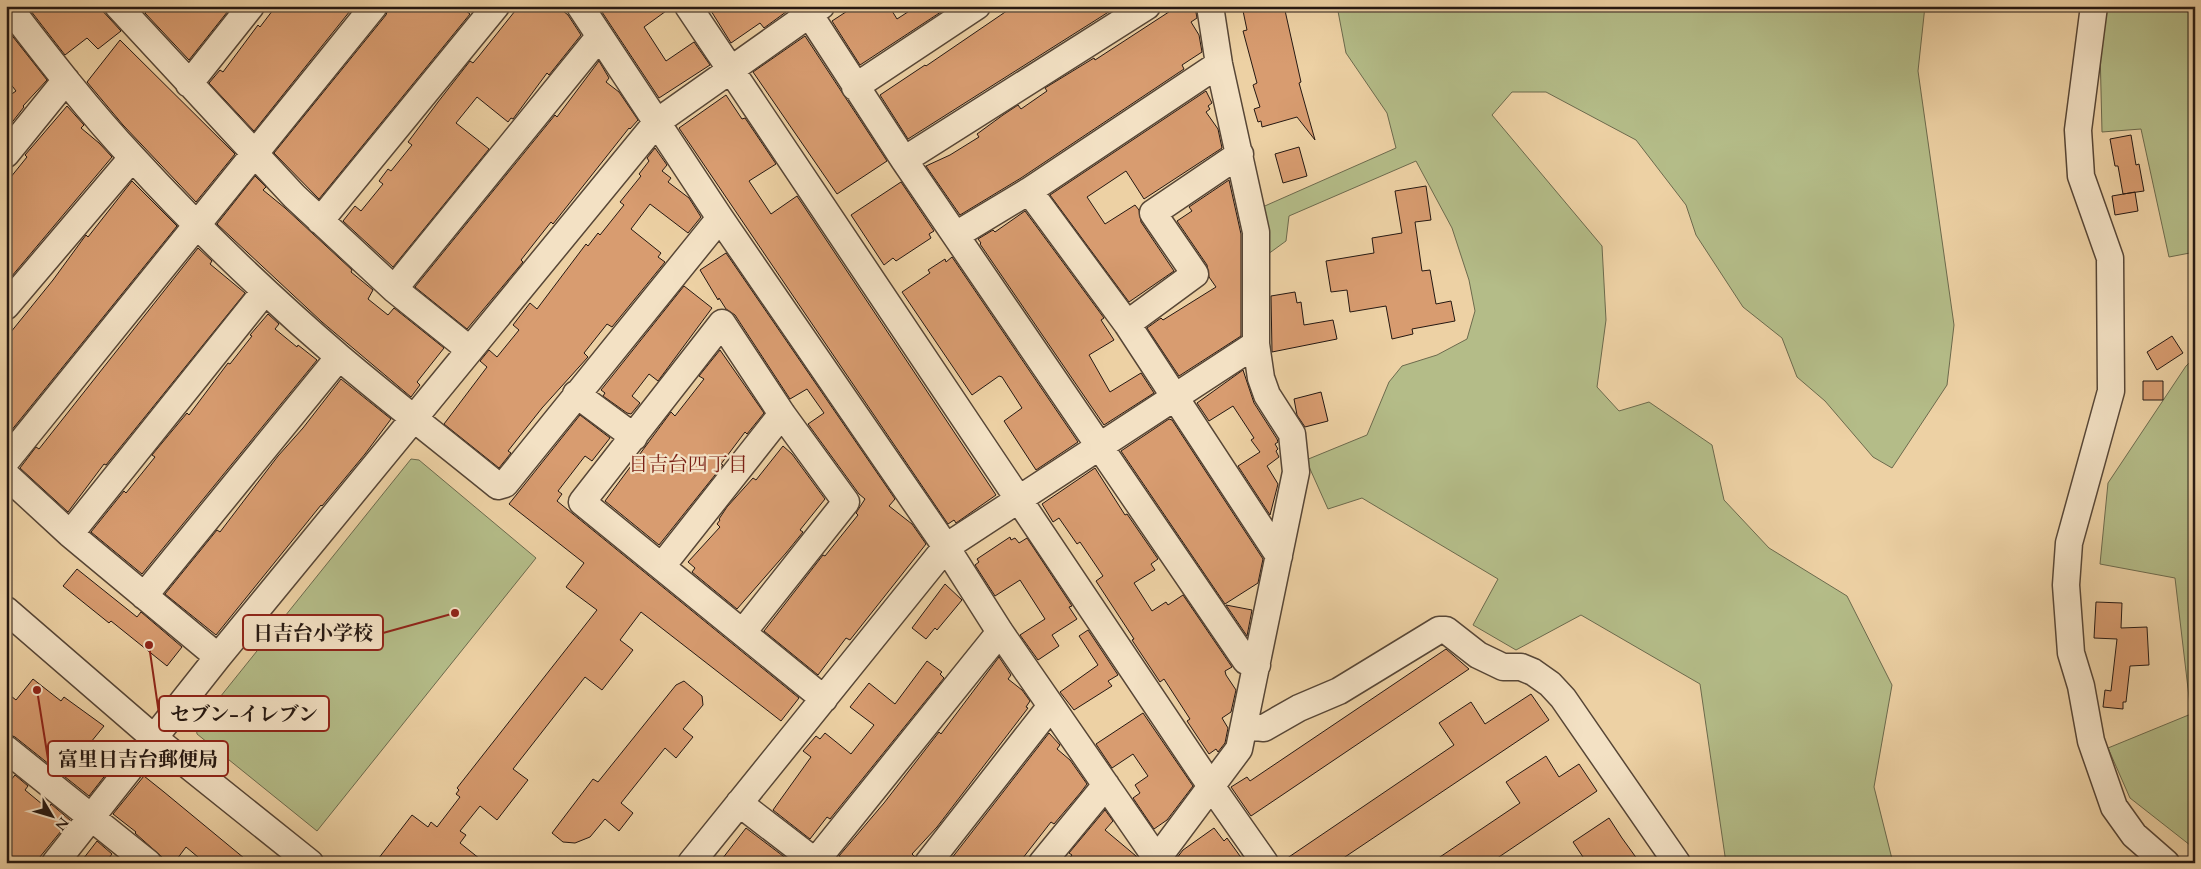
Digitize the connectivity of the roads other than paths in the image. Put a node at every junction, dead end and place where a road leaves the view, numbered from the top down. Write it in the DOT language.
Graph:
graph roads {
  1 [pos="8,6"];
  2 [pos="251,6"];
  3 [pos="374,6"];
  4 [pos="496,6"];
  5 [pos="580,6"];
  6 [pos="688,6"];
  7 [pos="977,6"];
  8 [pos="1147,6"];
  9 [pos="1210,6"];
  10 [pos="2094,6"];
  11 [pos="123,8"];
  12 [pos="811,9"];
  13 [pos="599,37"];
  14 [pos="1219,64"];
  15 [pos="730,69"];
  16 [pos="66,80"];
  17 [pos="189,84"];
  18 [pos="855,87"];
  19 [pos="657,122"];
  20 [pos="7,150"];
  21 [pos="256,153"];
  22 [pos="1240,154"];
  23 [pos="132,158"];
  24 [pos="904,160"];
  25 [pos="1029,191"];
  26 [pos="720,218"];
  27 [pos="320,221"];
  28 [pos="197,225"];
  29 [pos="956,235"];
  30 [pos="394,289"];
  31 [pos="265,291"];
  32 [pos="6,306"];
  33 [pos="1127,324"];
  34 [pos="1256,344"];
  35 [pos="470,350"];
  36 [pos="339,357"];
  37 [pos="576,394"];
  38 [pos="1175,399"];
  39 [pos="782,414"];
  40 [pos="415,418"];
  41 [pos="634,438"];
  42 [pos="1100,448"];
  43 [pos="6,461"];
  44 [pos="6,475"];
  45 [pos="1019,500"];
  46 [pos="70,534"];
  47 [pos="946,547"];
  48 [pos="1279,556"];
  49 [pos="662,566"];
  50 [pos="144,596"];
  51 [pos="6,610"];
  52 [pos="744,632"];
  53 [pos="1000,632"];
  54 [pos="218,657"];
  55 [pos="1257,665"];
  56 [pos="824,699"];
  57 [pos="1051,706"];
  58 [pos="1246,726"];
  59 [pos="154,738"];
  60 [pos="9,756"];
  61 [pos="1106,785"];
  62 [pos="1212,787"];
  63 [pos="739,804"];
  64 [pos="91,817"];
  65 [pos="1155,861"];
  66 [pos="816,862"];
  67 [pos="55,863"];
  68 [pos="148,863"];
  69 [pos="310,863"];
  70 [pos="691,863"];
  71 [pos="928,863"];
  72 [pos="1042,863"];
  73 [pos="1265,863"];
  74 [pos="1676,863"];
  75 [pos="2166,863"];
  1 -- 16 [label="street"];
  2 -- 17 [label="street"];
  3 -- 21 [label="street"];
  4 -- 27 [label="street"];
  5 -- 13 [label="street"];
  6 -- 15 [label="street"];
  7 -- 18 [label="street"];
  8 -- 24 [label="street"];
  9 -- 14 [label="street"];
  10 -- 75 [label="street"];
  11 -- 17 [label="street"];
  12 -- 15 [label="street"];
  12 -- 18 [label="street"];
  13 -- 19 [label="street"];
  13 -- 30 [label="street"];
  14 -- 22 [label="street"];
  14 -- 25 [label="street"];
  15 -- 19 [label="street"];
  15 -- 45 [label="street"];
  16 -- 20 [label="street"];
  16 -- 23 [label="street"];
  17 -- 21 [label="street"];
  18 -- 24 [label="street"];
  19 -- 26 [label="street"];
  19 -- 35 [label="street"];
  21 -- 27 [label="street"];
  21 -- 28 [label="street"];
  22 -- 33 [label="street"];
  22 -- 34 [label="street"];
  23 -- 28 [label="street"];
  23 -- 32 [label="street"];
  24 -- 29 [label="street"];
  25 -- 29 [label="street"];
  25 -- 33 [label="street"];
  26 -- 37 [label="street"];
  26 -- 47 [label="street"];
  27 -- 30 [label="street"];
  28 -- 31 [label="street"];
  28 -- 43 [label="street"];
  29 -- 42 [label="street"];
  30 -- 35 [label="street"];
  31 -- 36 [label="street"];
  31 -- 46 [label="street"];
  33 -- 38 [label="street"];
  34 -- 38 [label="street"];
  34 -- 48 [label="street"];
  35 -- 40 [label="street"];
  36 -- 40 [label="street"];
  36 -- 50 [label="street"];
  37 -- 40 [label="street"];
  37 -- 41 [label="street"];
  38 -- 42 [label="street"];
  38 -- 48 [label="street"];
  39 -- 41 [label="street"];
  39 -- 49 [label="street"];
  39 -- 52 [label="street"];
  40 -- 54 [label="street"];
  41 -- 49 [label="street"];
  42 -- 45 [label="street"];
  42 -- 55 [label="street"];
  44 -- 46 [label="street"];
  45 -- 47 [label="street"];
  45 -- 62 [label="street"];
  46 -- 50 [label="street"];
  47 -- 53 [label="street"];
  47 -- 56 [label="street"];
  48 -- 55 [label="street"];
  49 -- 52 [label="street"];
  50 -- 54 [label="street"];
  51 -- 59 [label="street"];
  52 -- 56 [label="street"];
  53 -- 57 [label="street"];
  53 -- 66 [label="street"];
  54 -- 59 [label="street"];
  55 -- 58 [label="street"];
  56 -- 63 [label="street"];
  57 -- 61 [label="street"];
  57 -- 71 [label="street"];
  58 -- 62 [label="street"];
  58 -- 74 [label="street"];
  59 -- 64 [label="street"];
  59 -- 69 [label="street"];
  60 -- 64 [label="street"];
  61 -- 65 [label="street"];
  61 -- 72 [label="street"];
  62 -- 65 [label="street"];
  62 -- 73 [label="street"];
  63 -- 66 [label="street"];
  63 -- 70 [label="street"];
  64 -- 67 [label="street"];
  64 -- 68 [label="street"];
}
